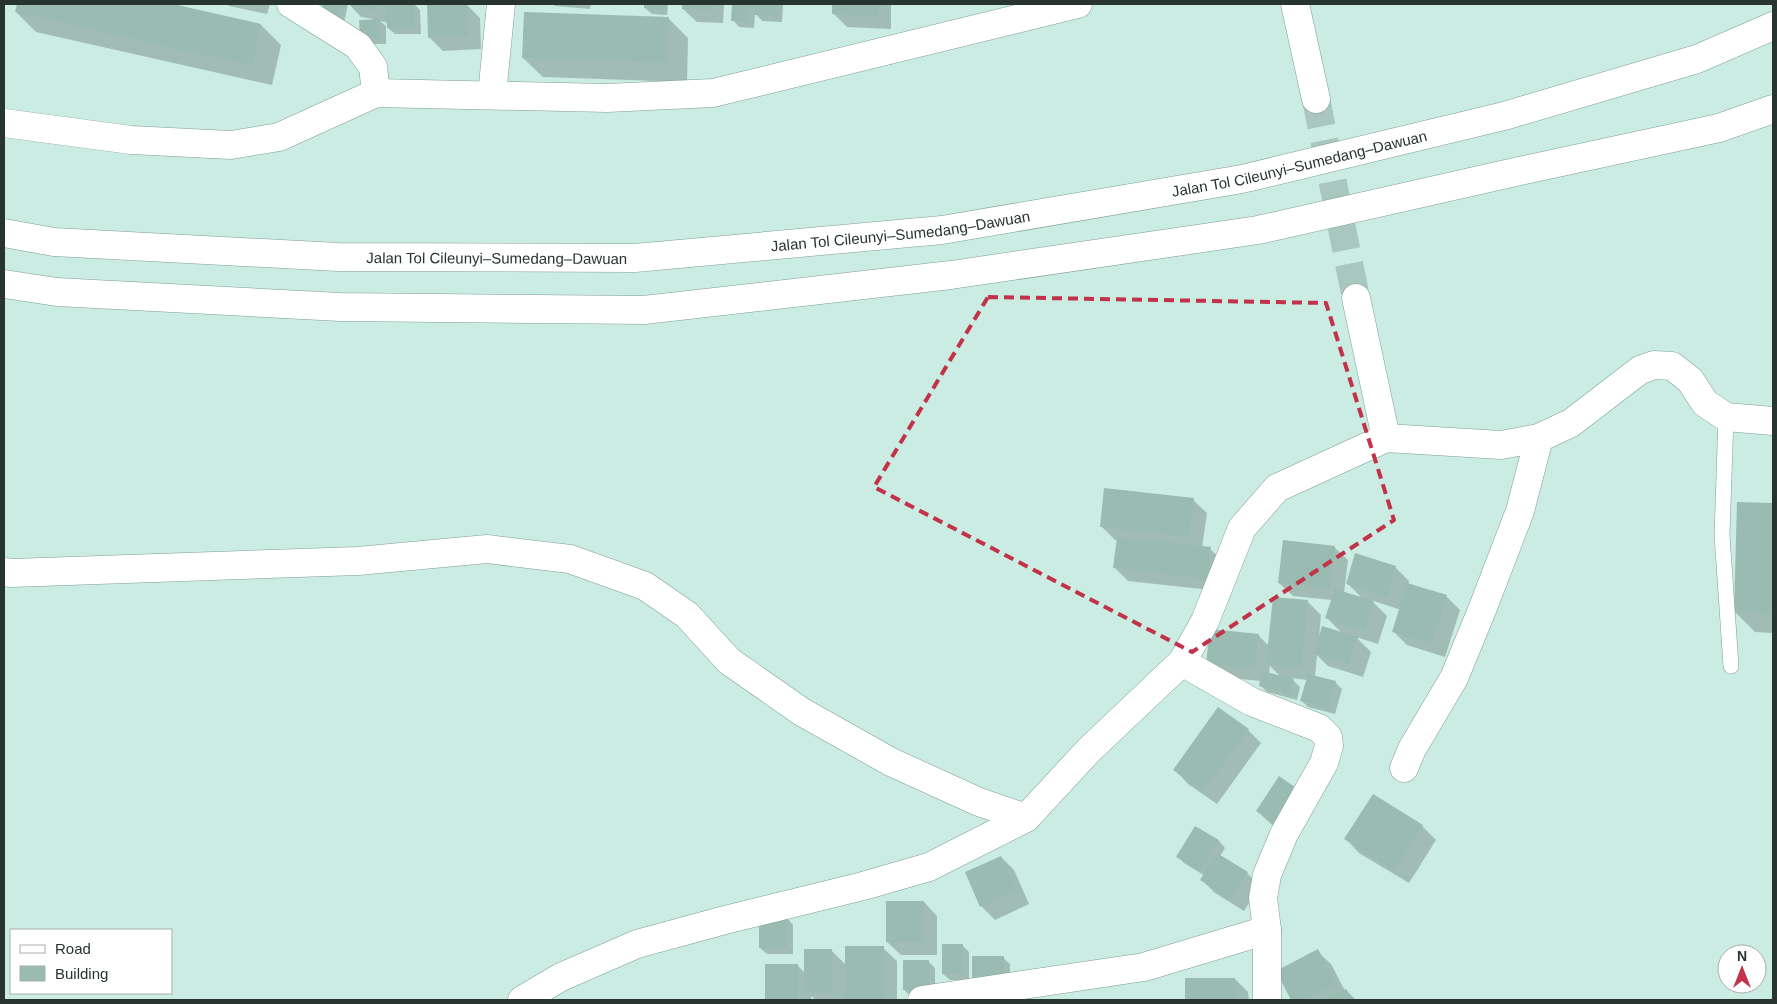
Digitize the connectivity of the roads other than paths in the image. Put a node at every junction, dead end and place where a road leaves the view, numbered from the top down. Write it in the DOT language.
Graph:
graph roads {
  1 [pos="291,4"];
  2 [pos="501,4"];
  3 [pos="1078,4"];
  4 [pos="1295,4"];
  5 [pos="1043,8"];
  6 [pos="1773,26"];
  7 [pos="376,93"];
  8 [pos="492,95"];
  9 [pos="1316,99"];
  10 [pos="1773,109"];
  11 [pos="4,123"];
  12 [pos="4,233"];
  13 [pos="4,284"];
  14 [pos="1356,298"];
  15 [pos="1726,417"];
  16 [pos="1773,421"];
  17 [pos="1386,438"];
  18 [pos="1540,438"];
  19 [pos="4,572"];
  20 [pos="1182,662"];
  21 [pos="1731,666"];
  22 [pos="1404,768"];
  23 [pos="1026,818"];
  24 [pos="1267,930"];
  25 [pos="522,1000"];
  26 [pos="922,1000"];
  27 [pos="1267,1000"];
  1 -- 7 [label="main road"];
  2 -- 8 [label="main road"];
  3 -- 5 [label="main road"];
  4 -- 9 [label="main road"];
  5 -- 8 [label="main road"];
  6 -- 12 [label="main road, Jalan Tol Cileunyi–Sumedang–Dawuan"];
  7 -- 8 [label="main road"];
  7 -- 11 [label="main road"];
  10 -- 13 [label="main road"];
  14 -- 17 [label="main road"];
  15 -- 16 [label="main road"];
  15 -- 18 [label="main road"];
  15 -- 21 [label="lane"];
  17 -- 18 [label="main road"];
  17 -- 20 [label="main road"];
  18 -- 22 [label="main road"];
  19 -- 23 [label="main road"];
  20 -- 23 [label="main road"];
  20 -- 24 [label="main road"];
  23 -- 25 [label="main road"];
  24 -- 26 [label="main road"];
  24 -- 27 [label="main road"];
}
